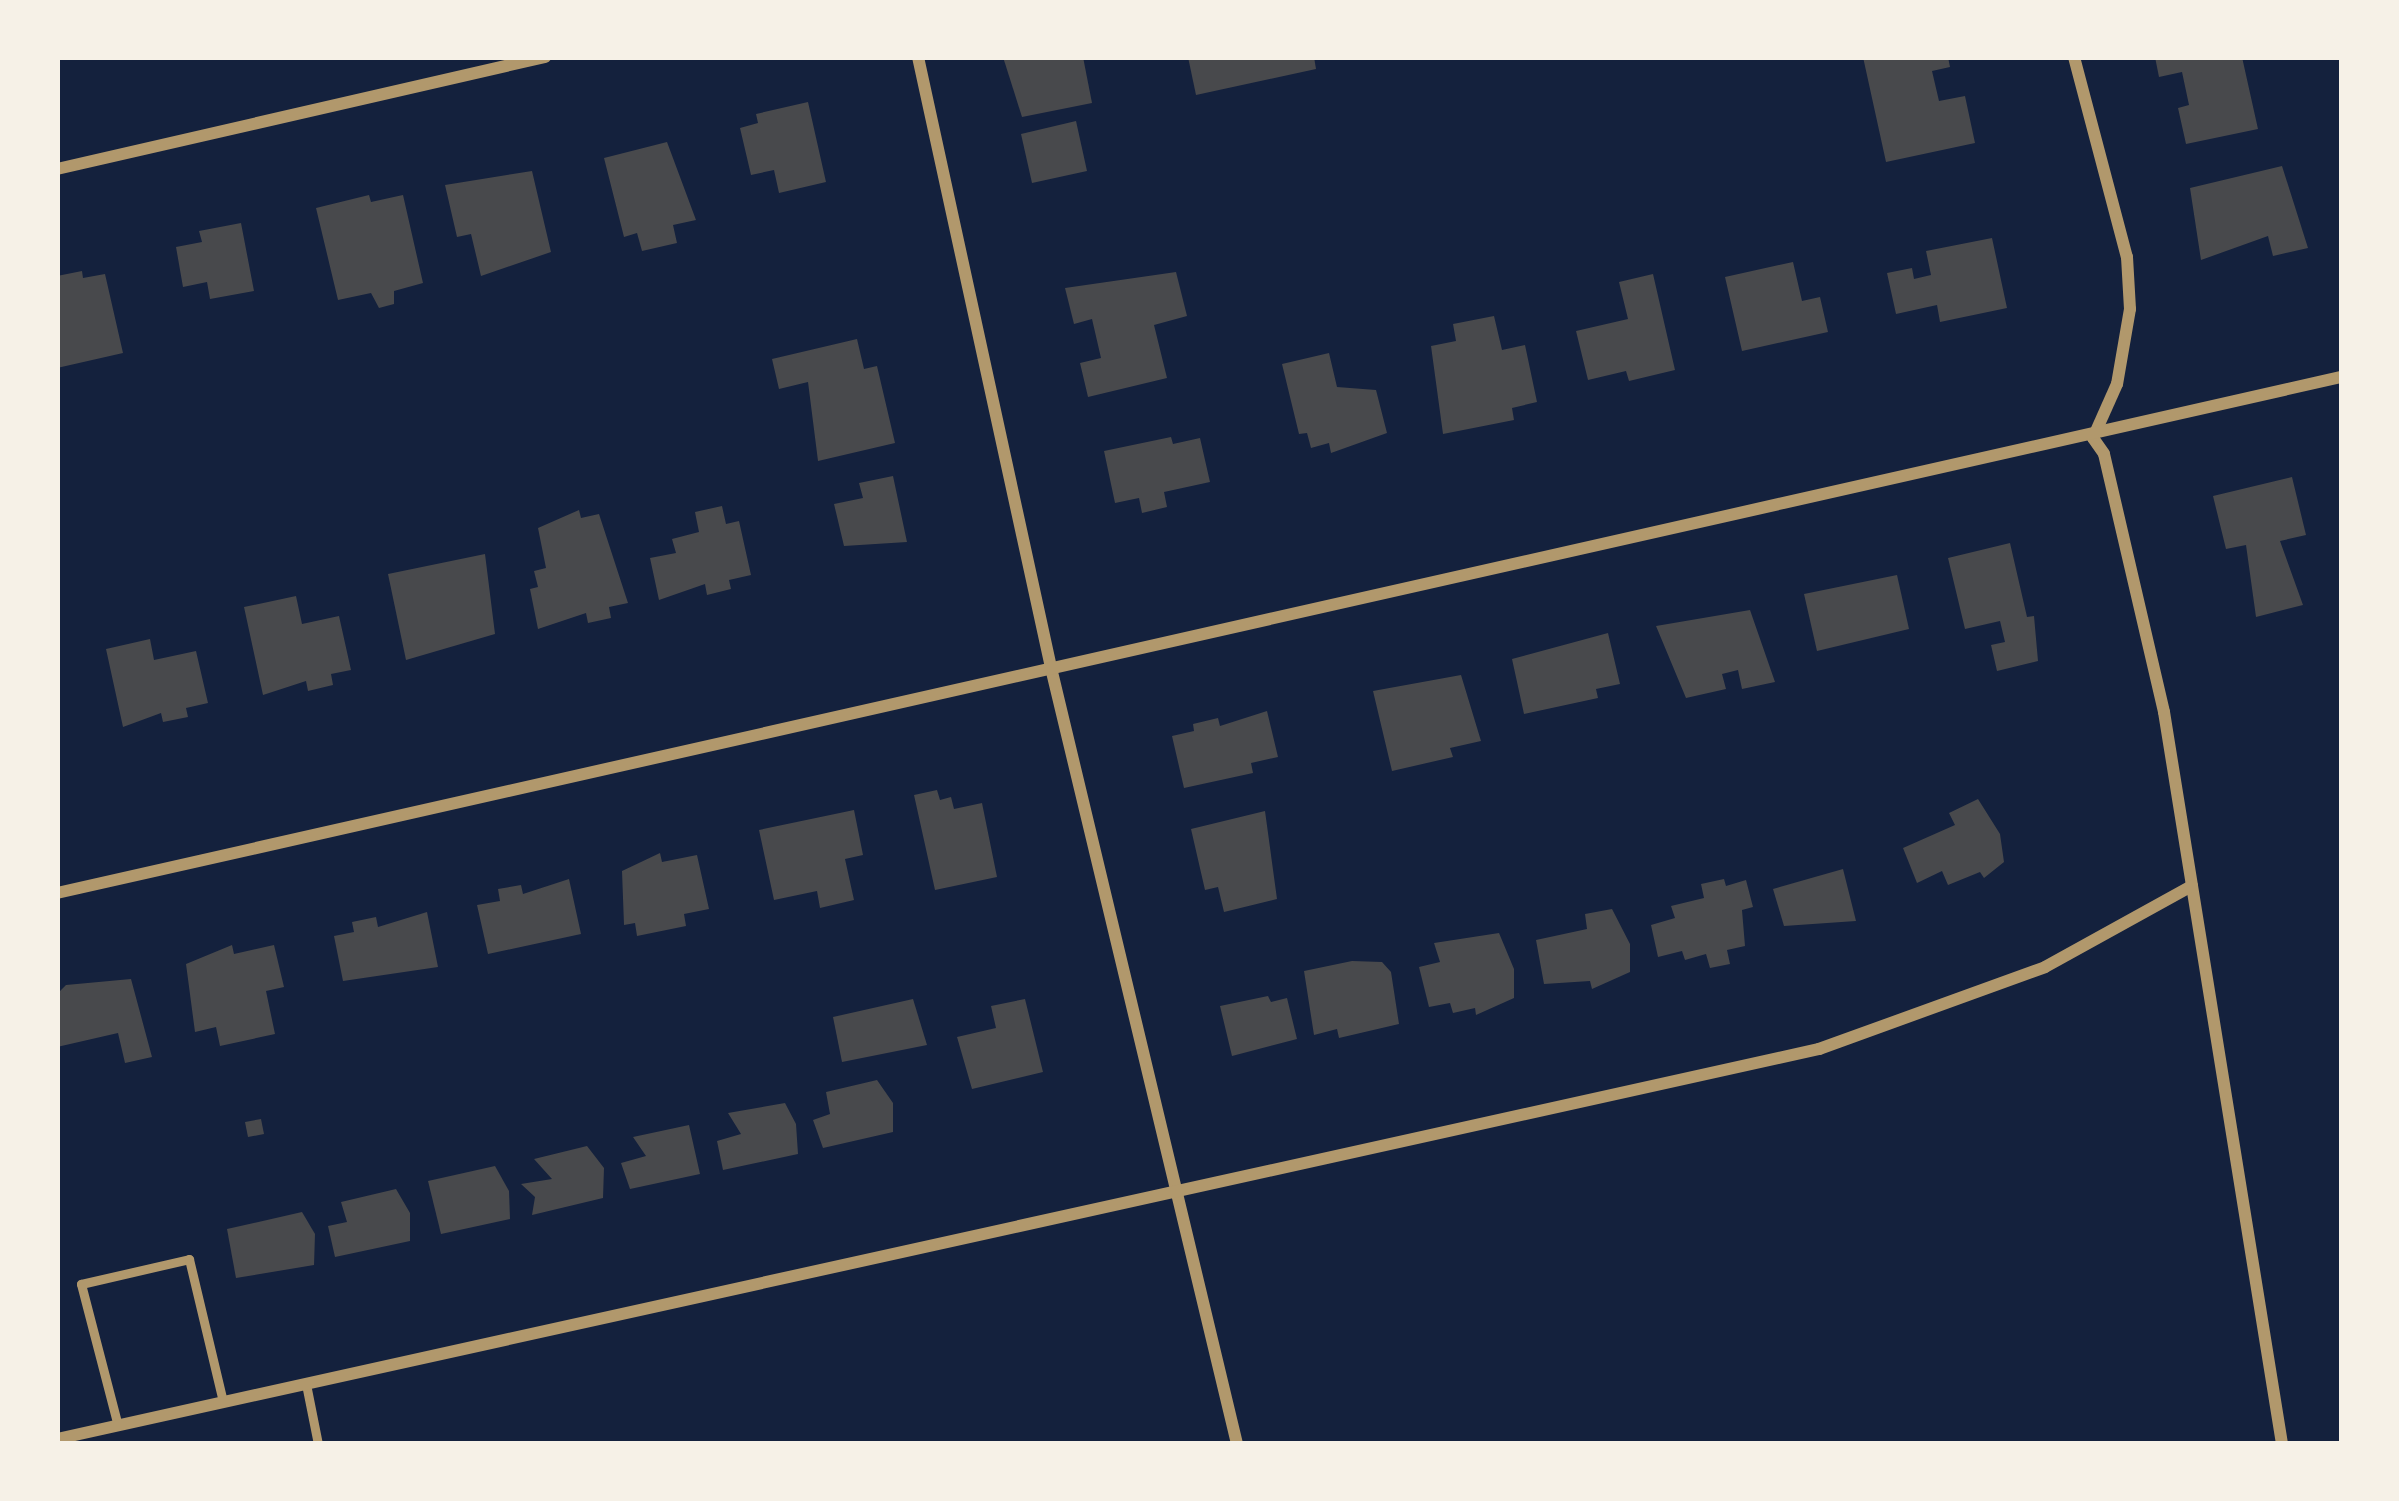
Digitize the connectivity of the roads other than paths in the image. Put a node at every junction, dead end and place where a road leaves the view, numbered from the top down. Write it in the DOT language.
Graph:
graph roads {
  1 [pos="545,57"];
  2 [pos="918,57"];
  3 [pos="2074,57"];
  4 [pos="57,169"];
  5 [pos="2342,377"];
  6 [pos="2093,438"];
  7 [pos="1052,672"];
  8 [pos="2192,886"];
  9 [pos="57,893"];
  10 [pos="1178,1191"];
  11 [pos="306,1384"];
  12 [pos="223,1402"];
  13 [pos="118,1426"];
  14 [pos="57,1439"];
  15 [pos="318,1444"];
  16 [pos="1238,1444"];
  17 [pos="2282,1444"];
  1 -- 4 [label="street"];
  2 -- 7 [label="street"];
  3 -- 6 [label="street"];
  5 -- 6 [label="street"];
  6 -- 7 [label="street"];
  6 -- 8 [label="street"];
  7 -- 9 [label="street"];
  7 -- 10 [label="street"];
  8 -- 10 [label="street"];
  8 -- 17 [label="street"];
  10 -- 11 [label="street"];
  10 -- 16 [label="street"];
  11 -- 12 [label="street"];
  11 -- 15 [label="lane"];
  12 -- 13 [label="street"];
  12 -- 13 [label="lane"];
  13 -- 14 [label="street"];
}
